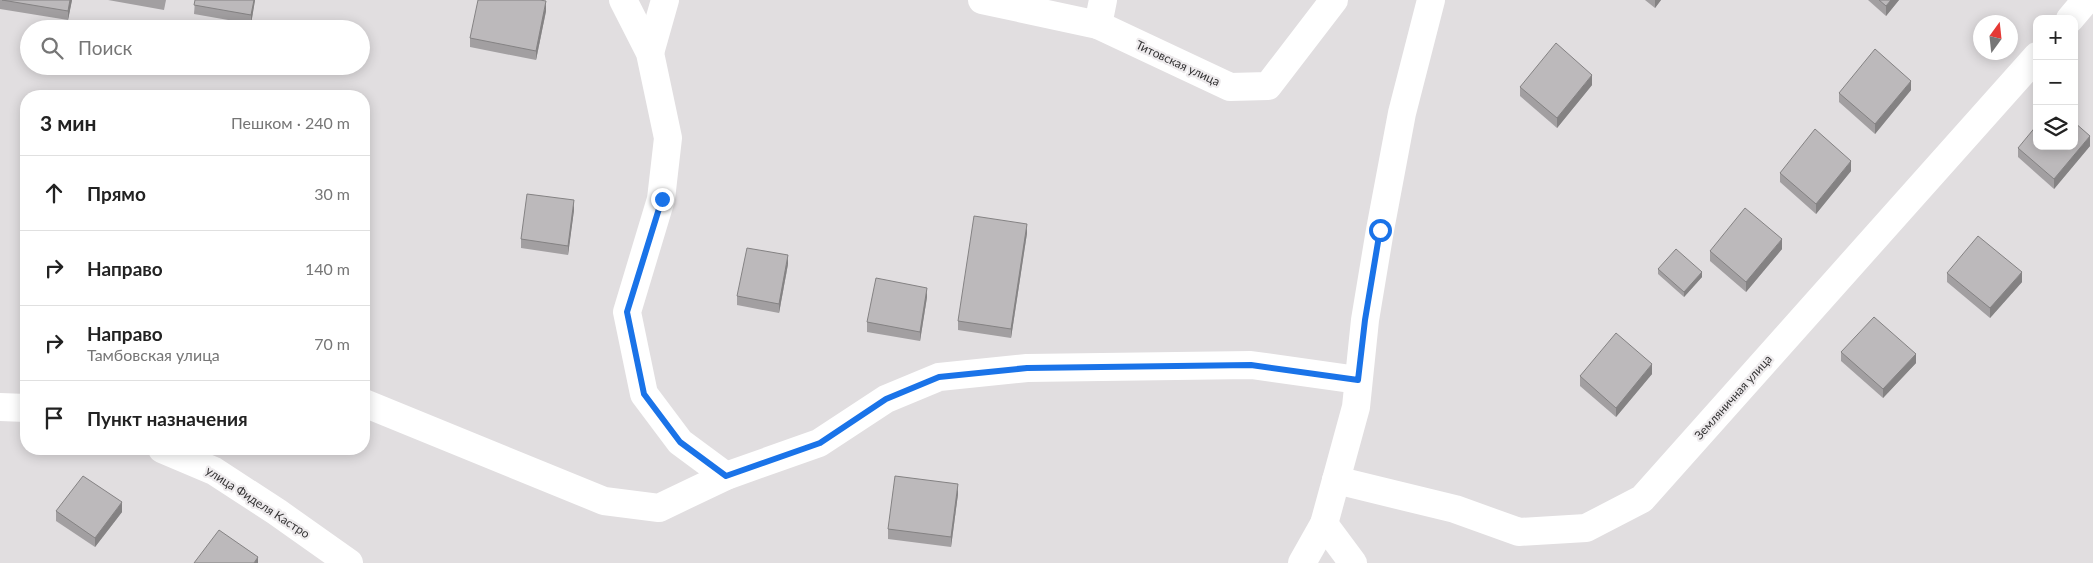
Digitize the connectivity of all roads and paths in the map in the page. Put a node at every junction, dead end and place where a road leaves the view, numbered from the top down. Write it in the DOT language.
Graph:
graph roads {
  1 [pos="623,0"];
  2 [pos="665,0"];
  3 [pos="982,0"];
  4 [pos="1334,0"];
  5 [pos="1431,0"];
  6 [pos="2086,0"];
  7 [pos="1100,13"];
  8 [pos="2073,15"];
  9 [pos="650,53"];
  10 [pos="2033,60"];
  11 [pos="1358,380"];
  12 [pos="370,405"];
  13 [pos="0,407"];
  14 [pos="20,408"];
  15 [pos="176,455"];
  16 [pos="726,476"];
  17 [pos="1336,480"];
  18 [pos="1324,524"];
  19 [pos="349,563"];
  20 [pos="1302,563"];
  21 [pos="1353,563"];
  1 -- 9 [label="street"];
  2 -- 9 [label="street"];
  3 -- 7 [label="street"];
  4 -- 7 [label="street, Титовская улица"];
  5 -- 11 [label="street"];
  6 -- 8 [label="street"];
  9 -- 16 [label="street"];
  10 -- 17 [label="street, Земляничная улица"];
  11 -- 16 [label="street"];
  11 -- 17 [label="street"];
  12 -- 16 [label="street"];
  13 -- 14 [label="street"];
  15 -- 19 [label="street, улица Фиделя Кастро"];
  17 -- 18 [label="street"];
  18 -- 20 [label="street"];
  18 -- 21 [label="street"];
}
